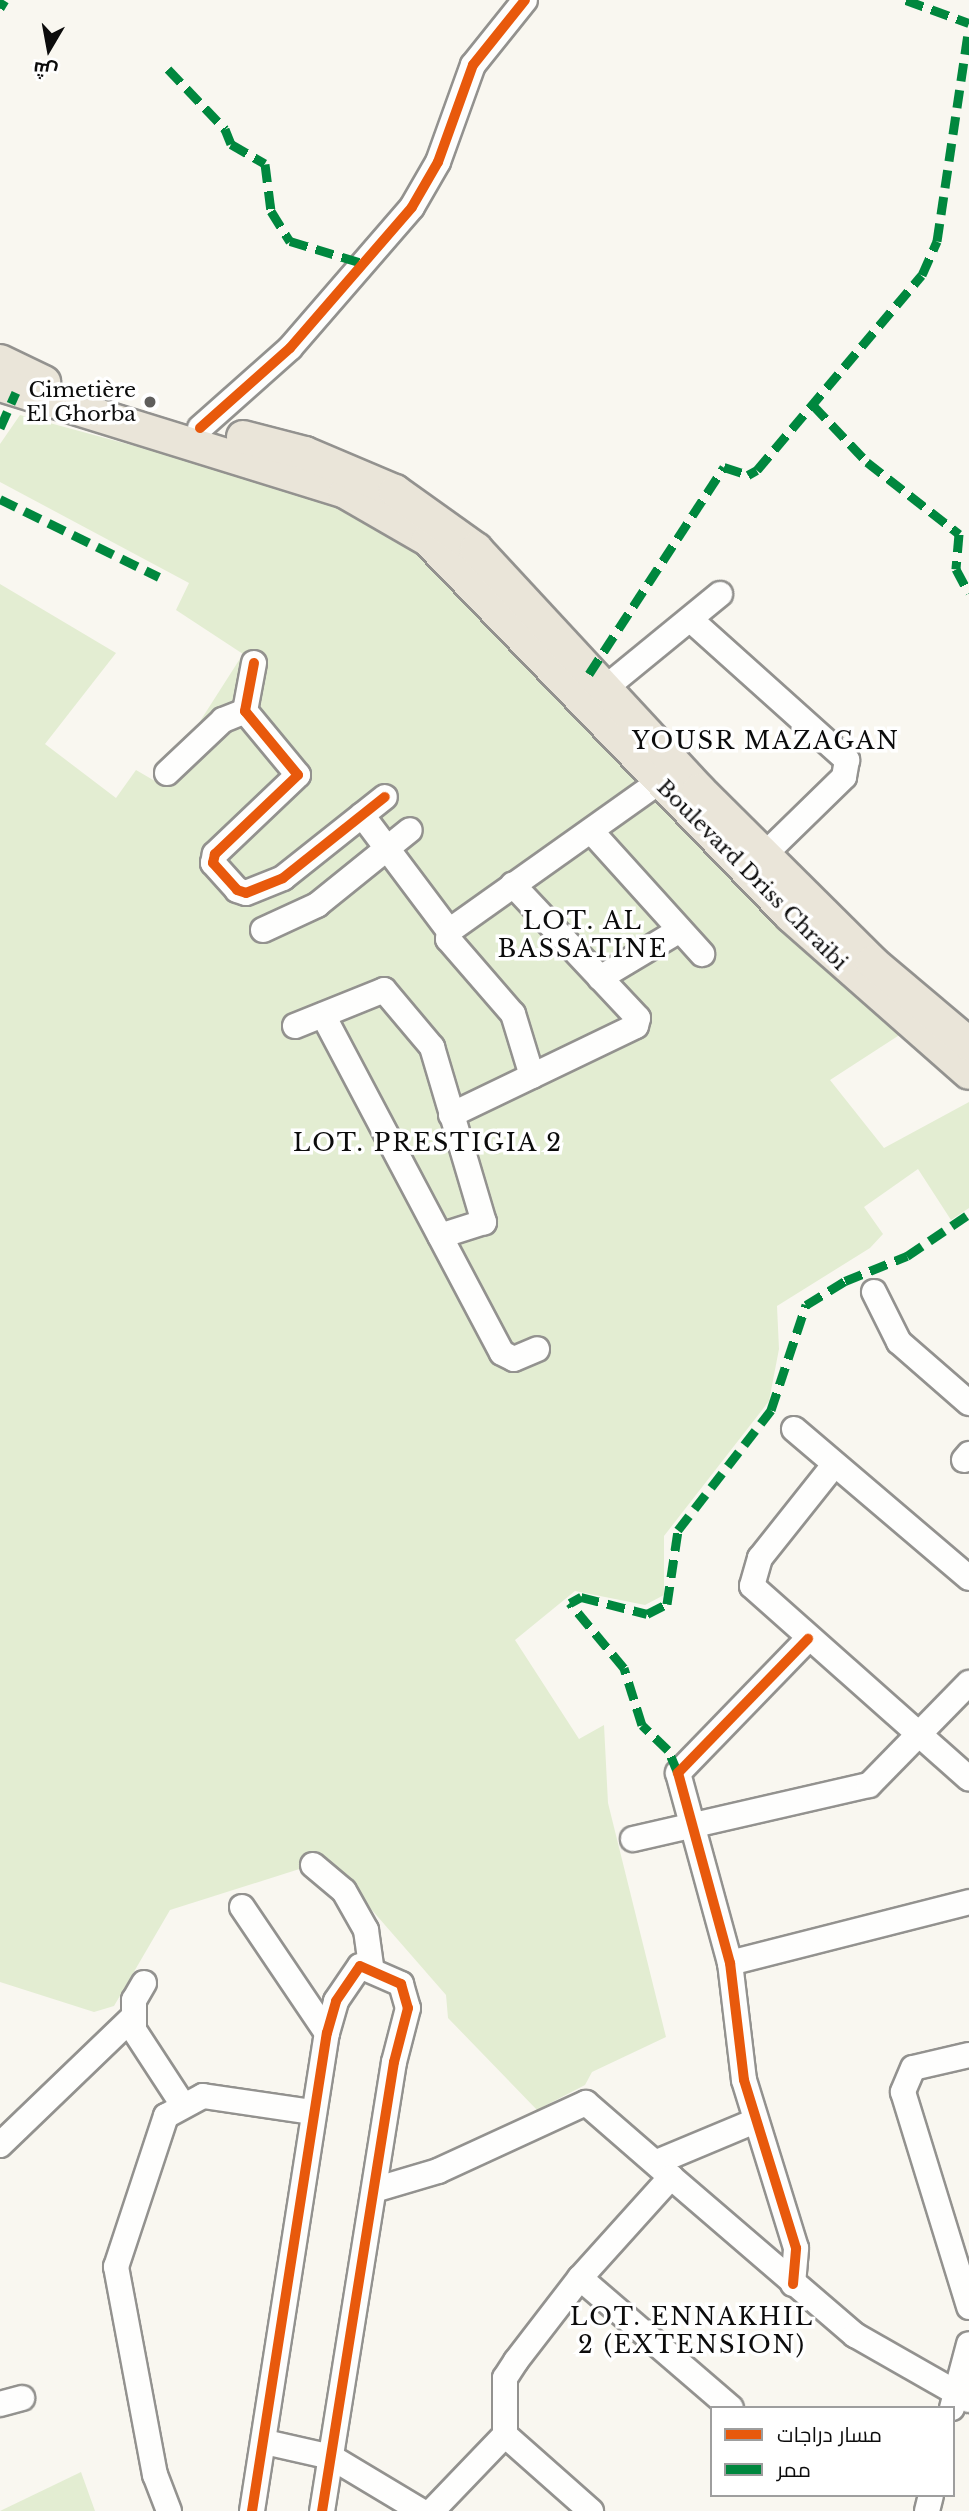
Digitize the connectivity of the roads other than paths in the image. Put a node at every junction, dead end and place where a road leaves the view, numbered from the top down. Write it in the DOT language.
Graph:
graph roads {
  1 [pos="525,0"];
  2 [pos="0,361"];
  3 [pos="0,385"];
  4 [pos="200,428"];
  5 [pos="245,449"];
  6 [pos="720,594"];
  7 [pos="691,620"];
  8 [pos="254,663"];
  9 [pos="604,689"];
  10 [pos="245,711"];
  11 [pos="167,773"];
  12 [pos="659,782"];
  13 [pos="385,797"];
  14 [pos="362,815"];
  15 [pos="410,830"];
  16 [pos="591,831"];
  17 [pos="387,847"];
  18 [pos="764,855"];
  19 [pos="513,886"];
  20 [pos="263,930"];
  21 [pos="680,930"];
  22 [pos="449,931"];
  23 [pos="702,954"];
  24 [pos="864,970"];
  25 [pos="600,978"];
  26 [pos="904,1005"];
  27 [pos="323,1015"];
  28 [pos="295,1026"];
  29 [pos="969,1044"];
  30 [pos="969,1073"];
  31 [pos="532,1076"];
  32 [pos="451,1115"];
  33 [pos="440,1236"];
  34 [pos="874,1292"];
  35 [pos="537,1349"];
  36 [pos="969,1403"];
  37 [pos="794,1429"];
  38 [pos="834,1465"];
  39 [pos="969,1578"];
  40 [pos="808,1639"];
  41 [pos="969,1683"];
  42 [pos="924,1735"];
  43 [pos="969,1779"];
  44 [pos="693,1829"];
  45 [pos="633,1839"];
  46 [pos="313,1865"];
  47 [pos="969,1902"];
  48 [pos="242,1907"];
  49 [pos="730,1963"];
  50 [pos="371,1967"];
  51 [pos="145,1983"];
  52 [pos="131,2019"];
  53 [pos="327,2033"];
  54 [pos="969,2055"];
  55 [pos="181,2102"];
  56 [pos="313,2112"];
  57 [pos="755,2121"];
  58 [pos="0,2145"];
  59 [pos="664,2170"];
  60 [pos="374,2190"];
  61 [pos="580,2278"];
  62 [pos="793,2284"];
  63 [pos="969,2307"];
  64 [pos="969,2344"];
  65 [pos="959,2401"];
  66 [pos="729,2406"];
  67 [pos="505,2435"];
  68 [pos="265,2442"];
  69 [pos="331,2457"];
  70 [pos="169,2511"];
  71 [pos="252,2511"];
  72 [pos="322,2511"];
  73 [pos="421,2511"];
  74 [pos="432,2511"];
  75 [pos="591,2511"];
  1 -- 4 [label="street"];
  2 -- 4 [label="main road, Boulevard Driss Chraibi"];
  3 -- 5 [label="main road, Boulevard Driss Chraibi"];
  4 -- 5 [label="main road, Boulevard Driss Chraibi"];
  5 -- 9 [label="main road, Boulevard Driss Chraibi"];
  5 -- 12 [label="main road, Boulevard Driss Chraibi"];
  6 -- 7 [label="street"];
  7 -- 9 [label="street"];
  7 -- 18 [label="street"];
  8 -- 10 [label="street"];
  9 -- 18 [label="main road, Boulevard Driss Chraibi"];
  10 -- 11 [label="street"];
  10 -- 14 [label="street"];
  12 -- 16 [label="street"];
  12 -- 24 [label="main road, Boulevard Driss Chraibi"];
  13 -- 14 [label="street"];
  14 -- 17 [label="street"];
  15 -- 17 [label="street"];
  16 -- 19 [label="street"];
  16 -- 21 [label="street"];
  17 -- 20 [label="street"];
  17 -- 22 [label="street"];
  18 -- 24 [label="main road, Boulevard Driss Chraibi"];
  19 -- 22 [label="street"];
  19 -- 25 [label="street"];
  21 -- 23 [label="street"];
  21 -- 25 [label="street"];
  22 -- 31 [label="street"];
  24 -- 26 [label="main road, Boulevard Driss Chraibi"];
  25 -- 31 [label="street"];
  26 -- 29 [label="main road, Boulevard Driss Chraibi"];
  26 -- 30 [label="main road, Boulevard Driss Chraibi"];
  27 -- 28 [label="street"];
  27 -- 32 [label="street"];
  27 -- 33 [label="street"];
  31 -- 32 [label="street"];
  32 -- 33 [label="street"];
  33 -- 35 [label="street"];
  34 -- 36 [label="street"];
  37 -- 38 [label="street"];
  38 -- 39 [label="street"];
  38 -- 40 [label="street"];
  40 -- 42 [label="street"];
  40 -- 44 [label="street"];
  41 -- 42 [label="street"];
  42 -- 43 [label="street"];
  42 -- 44 [label="street"];
  44 -- 45 [label="street"];
  44 -- 49 [label="street"];
  46 -- 50 [label="street"];
  47 -- 49 [label="street"];
  48 -- 53 [label="street"];
  49 -- 57 [label="street"];
  50 -- 53 [label="street"];
  50 -- 60 [label="street"];
  51 -- 52 [label="street"];
  52 -- 55 [label="street"];
  52 -- 58 [label="street"];
  53 -- 56 [label="street"];
  54 -- 63 [label="street"];
  55 -- 56 [label="street"];
  55 -- 70 [label="street"];
  56 -- 68 [label="street"];
  57 -- 59 [label="street"];
  57 -- 62 [label="street"];
  59 -- 60 [label="street"];
  59 -- 61 [label="street"];
  59 -- 62 [label="street"];
  60 -- 69 [label="street"];
  61 -- 66 [label="street"];
  61 -- 67 [label="street"];
  62 -- 65 [label="street"];
  64 -- 65 [label="street"];
  67 -- 74 [label="street"];
  67 -- 75 [label="street"];
  68 -- 69 [label="street"];
  68 -- 71 [label="street"];
  69 -- 72 [label="street"];
  69 -- 73 [label="street"];
}
